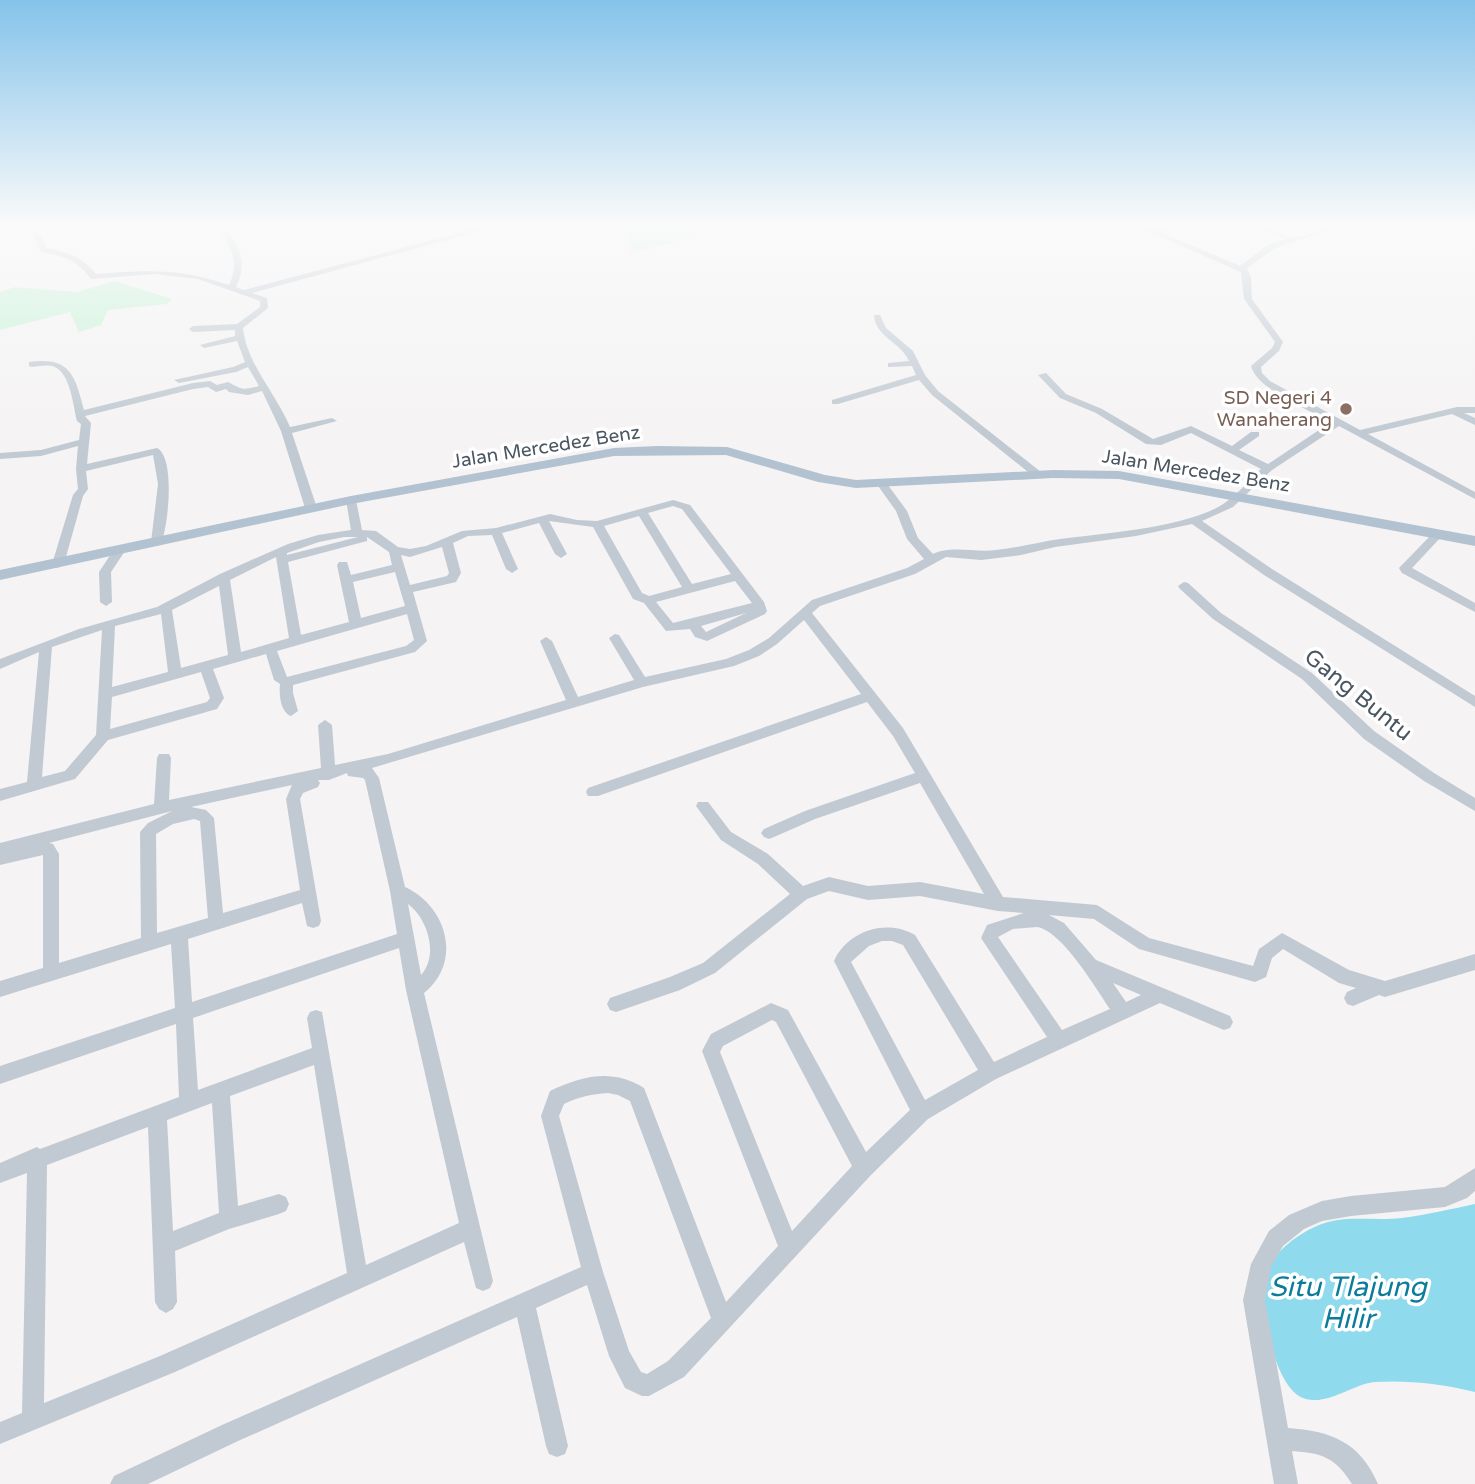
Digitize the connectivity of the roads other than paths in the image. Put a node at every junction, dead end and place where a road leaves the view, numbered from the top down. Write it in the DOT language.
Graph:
graph roads {
  1 [pos="249,293"];
  2 [pos="1246,293"];
  3 [pos="877,317"];
  4 [pos="193,329"];
  5 [pos="239,333"];
  6 [pos="204,345"];
  7 [pos="251,362"];
  8 [pos="914,363"];
  9 [pos="32,364"];
  10 [pos="891,365"];
  11 [pos="1043,375"];
  12 [pos="921,376"];
  13 [pos="233,378"];
  14 [pos="210,384"];
  15 [pos="264,388"];
  16 [pos="184,389"];
  17 [pos="835,402"];
  18 [pos="1475,410"];
  19 [pos="1453,411"];
  20 [pos="80,414"];
  21 [pos="332,421"];
  22 [pos="1338,422"];
  23 [pos="1475,422"];
  24 [pos="286,431"];
  25 [pos="1358,433"];
  26 [pos="1255,434"];
  27 [pos="82,442"];
  28 [pos="1231,450"];
  29 [pos="0,456"];
  30 [pos="1268,468"];
  31 [pos="81,469"];
  32 [pos="1037,474"];
  33 [pos="881,483"];
  34 [pos="1241,496"];
  35 [pos="1475,496"];
  36 [pos="351,500"];
  37 [pos="311,508"];
  38 [pos="642,512"];
  39 [pos="543,520"];
  40 [pos="1194,520"];
  41 [pos="597,524"];
  42 [pos="496,531"];
  43 [pos="356,533"];
  44 [pos="1438,534"];
  45 [pos="378,535"];
  46 [pos="1475,541"];
  47 [pos="157,542"];
  48 [pos="447,543"];
  49 [pos="394,550"];
  50 [pos="119,551"];
  51 [pos="561,554"];
  52 [pos="282,556"];
  53 [pos="932,560"];
  54 [pos="58,564"];
  55 [pos="342,565"];
  56 [pos="398,567"];
  57 [pos="512,569"];
  58 [pos="0,575"];
  59 [pos="738,576"];
  60 [pos="224,577"];
  61 [pos="346,580"];
  62 [pos="1184,586"];
  63 [pos="689,589"];
  64 [pos="405,590"];
  65 [pos="648,600"];
  66 [pos="106,602"];
  67 [pos="166,608"];
  68 [pos="1475,608"];
  69 [pos="410,609"];
  70 [pos="804,612"];
  71 [pos="109,624"];
  72 [pos="356,624"];
  73 [pos="615,638"];
  74 [pos="296,641"];
  75 [pos="546,641"];
  76 [pos="46,646"];
  77 [pos="270,648"];
  78 [pos="235,658"];
  79 [pos="0,664"];
  80 [pos="206,666"];
  81 [pos="174,675"];
  82 [pos="287,682"];
  83 [pos="642,682"];
  84 [pos="106,694"];
  85 [pos="869,696"];
  86 [pos="1475,702"];
  87 [pos="574,703"];
  88 [pos="291,711"];
  89 [pos="326,725"];
  90 [pos="103,736"];
  91 [pos="164,758"];
  92 [pos="329,774"];
  93 [pos="924,776"];
  94 [pos="34,785"];
  95 [pos="593,792"];
  96 [pos="0,795"];
  97 [pos="1475,805"];
  98 [pos="703,806"];
  99 [pos="161,808"];
  100 [pos="769,833"];
  101 [pos="0,849"];
  102 [pos="0,859"];
  103 [pos="398,891"];
  104 [pos="801,894"];
  105 [pos="307,895"];
  106 [pos="998,904"];
  107 [pos="313,921"];
  108 [pos="216,922"];
  109 [pos="179,933"];
  110 [pos="404,939"];
  111 [pos="149,942"];
  112 [pos="1475,962"];
  113 [pos="1090,966"];
  114 [pos="51,973"];
  115 [pos="1376,988"];
  116 [pos="0,989"];
  117 [pos="415,990"];
  118 [pos="1158,996"];
  119 [pos="1353,998"];
  120 [pos="616,1004"];
  121 [pos="1124,1012"];
  122 [pos="183,1015"];
  123 [pos="316,1018"];
  124 [pos="1224,1022"];
  125 [pos="1059,1040"];
  126 [pos="322,1054"];
  127 [pos="990,1073"];
  128 [pos="0,1075"];
  129 [pos="220,1091"];
  130 [pos="189,1102"];
  131 [pos="921,1112"];
  132 [pos="157,1116"];
  133 [pos="37,1157"];
  134 [pos="864,1168"];
  135 [pos="0,1173"];
  136 [pos="1475,1178"];
  137 [pos="279,1204"];
  138 [pos="229,1219"];
  139 [pos="470,1229"];
  140 [pos="166,1244"];
  141 [pos="789,1249"];
  142 [pos="593,1272"];
  143 [pos="358,1279"];
  144 [pos="483,1281"];
  145 [pos="524,1301"];
  146 [pos="166,1302"];
  147 [pos="723,1321"];
  148 [pos="33,1422"];
  149 [pos="0,1433"];
  150 [pos="1280,1439"];
  151 [pos="557,1446"];
  152 [pos="122,1484"];
  153 [pos="1286,1484"];
  154 [pos="1366,1484"];
  1 -- 5 [label="street"];
  2 -- 22 [label="street"];
  3 -- 8 [label="street"];
  4 -- 5 [label="street"];
  5 -- 6 [label="street"];
  5 -- 7 [label="street"];
  7 -- 15 [label="street"];
  7 -- 16 [label="street"];
  8 -- 10 [label="street"];
  8 -- 12 [label="street"];
  9 -- 20 [label="street"];
  11 -- 28 [label="street"];
  12 -- 17 [label="street"];
  12 -- 32 [label="street"];
  13 -- 14 [label="street"];
  14 -- 15 [label="street"];
  14 -- 16 [label="street"];
  15 -- 24 [label="street"];
  16 -- 20 [label="street"];
  18 -- 19 [label="street"];
  19 -- 23 [label="street"];
  19 -- 25 [label="street"];
  20 -- 27 [label="street"];
  21 -- 24 [label="street"];
  22 -- 25 [label="street"];
  22 -- 30 [label="street"];
  24 -- 37 [label="street"];
  25 -- 35 [label="street"];
  26 -- 28 [label="street"];
  27 -- 29 [label="street"];
  27 -- 31 [label="street"];
  28 -- 30 [label="street"];
  30 -- 34 [label="street"];
  31 -- 47 [label="street"];
  31 -- 54 [label="street"];
  32 -- 33 [label="main road, Jalan Mercedez Benz"];
  32 -- 34 [label="main road, Jalan Mercedez Benz"];
  33 -- 36 [label="main road, Jalan Mercedez Benz"];
  33 -- 53 [label="street"];
  34 -- 40 [label="street"];
  34 -- 44 [label="main road, Jalan Mercedez Benz"];
  36 -- 37 [label="main road, Jalan Mercedez Benz"];
  36 -- 43 [label="street"];
  37 -- 47 [label="main road, Jalan Mercedez Benz"];
  38 -- 41 [label="street"];
  38 -- 59 [label="street"];
  38 -- 63 [label="street"];
  39 -- 41 [label="street"];
  39 -- 42 [label="street"];
  39 -- 51 [label="street"];
  40 -- 53 [label="street"];
  40 -- 86 [label="street"];
  41 -- 65 [label="street"];
  42 -- 48 [label="street"];
  42 -- 57 [label="street"];
  43 -- 45 [label="street"];
  43 -- 52 [label="street"];
  44 -- 46 [label="main road, Jalan Mercedez Benz"];
  44 -- 68 [label="street"];
  45 -- 49 [label="street"];
  45 -- 52 [label="street"];
  47 -- 50 [label="main road, Jalan Mercedez Benz"];
  48 -- 49 [label="street"];
  48 -- 64 [label="street"];
  49 -- 56 [label="street"];
  50 -- 54 [label="main road, Jalan Mercedez Benz"];
  50 -- 66 [label="street"];
  52 -- 60 [label="street"];
  52 -- 74 [label="street"];
  53 -- 70 [label="street"];
  54 -- 58 [label="main road, Jalan Mercedez Benz"];
  55 -- 61 [label="street"];
  56 -- 61 [label="street"];
  56 -- 64 [label="street"];
  59 -- 63 [label="street"];
  59 -- 65 [label="street"];
  60 -- 67 [label="street"];
  60 -- 78 [label="street"];
  61 -- 72 [label="street"];
  62 -- 97 [label="street, Gang Buntu"];
  63 -- 65 [label="street"];
  64 -- 69 [label="street"];
  67 -- 71 [label="street"];
  67 -- 81 [label="street"];
  69 -- 72 [label="street"];
  69 -- 82 [label="street"];
  70 -- 83 [label="street"];
  70 -- 85 [label="street"];
  71 -- 76 [label="street"];
  71 -- 84 [label="street"];
  72 -- 74 [label="street"];
  73 -- 83 [label="street"];
  74 -- 77 [label="street"];
  75 -- 87 [label="street"];
  76 -- 79 [label="street"];
  76 -- 94 [label="street"];
  77 -- 78 [label="street"];
  77 -- 82 [label="street"];
  78 -- 80 [label="street"];
  80 -- 81 [label="street"];
  80 -- 90 [label="street"];
  81 -- 84 [label="street"];
  82 -- 88 [label="street"];
  83 -- 87 [label="street"];
  84 -- 90 [label="street"];
  85 -- 93 [label="street"];
  85 -- 95 [label="street"];
  87 -- 92 [label="street"];
  89 -- 92 [label="street"];
  90 -- 94 [label="street"];
  91 -- 99 [label="street"];
  92 -- 99 [label="street"];
  93 -- 100 [label="street"];
  93 -- 106 [label="street"];
  94 -- 96 [label="street"];
  98 -- 104 [label="street"];
  99 -- 101 [label="street"];
  102 -- 114 [label="street"];
  103 -- 105 [label="street"];
  103 -- 110 [label="street"];
  103 -- 117 [label="street"];
  104 -- 106 [label="street"];
  104 -- 120 [label="street"];
  105 -- 107 [label="street"];
  105 -- 108 [label="street"];
  106 -- 115 [label="street"];
  108 -- 109 [label="street"];
  108 -- 111 [label="street"];
  109 -- 111 [label="street"];
  109 -- 122 [label="street"];
  110 -- 117 [label="street"];
  110 -- 122 [label="street"];
  111 -- 114 [label="street"];
  112 -- 115 [label="street"];
  113 -- 118 [label="street"];
  113 -- 121 [label="street"];
  113 -- 125 [label="street"];
  114 -- 116 [label="street"];
  115 -- 119 [label="street"];
  117 -- 139 [label="street"];
  118 -- 121 [label="street"];
  118 -- 124 [label="street"];
  121 -- 125 [label="street"];
  122 -- 128 [label="street"];
  122 -- 130 [label="street"];
  123 -- 126 [label="street"];
  125 -- 127 [label="street"];
  126 -- 129 [label="street"];
  126 -- 143 [label="street"];
  127 -- 131 [label="street"];
  127 -- 131 [label="street"];
  129 -- 130 [label="street"];
  129 -- 138 [label="street"];
  130 -- 132 [label="street"];
  131 -- 134 [label="street"];
  132 -- 133 [label="street"];
  132 -- 140 [label="street"];
  133 -- 135 [label="street"];
  133 -- 148 [label="street"];
  134 -- 141 [label="street"];
  134 -- 141 [label="street"];
  136 -- 150 [label="street"];
  137 -- 138 [label="street"];
  138 -- 140 [label="street"];
  139 -- 143 [label="street"];
  139 -- 144 [label="street"];
  140 -- 146 [label="street"];
  141 -- 147 [label="street"];
  142 -- 145 [label="street"];
  142 -- 147 [label="street"];
  142 -- 147 [label="street"];
  143 -- 148 [label="street"];
  145 -- 151 [label="street"];
  145 -- 152 [label="street"];
  148 -- 149 [label="street"];
  150 -- 153 [label="street"];
  150 -- 154 [label="street"];
}
